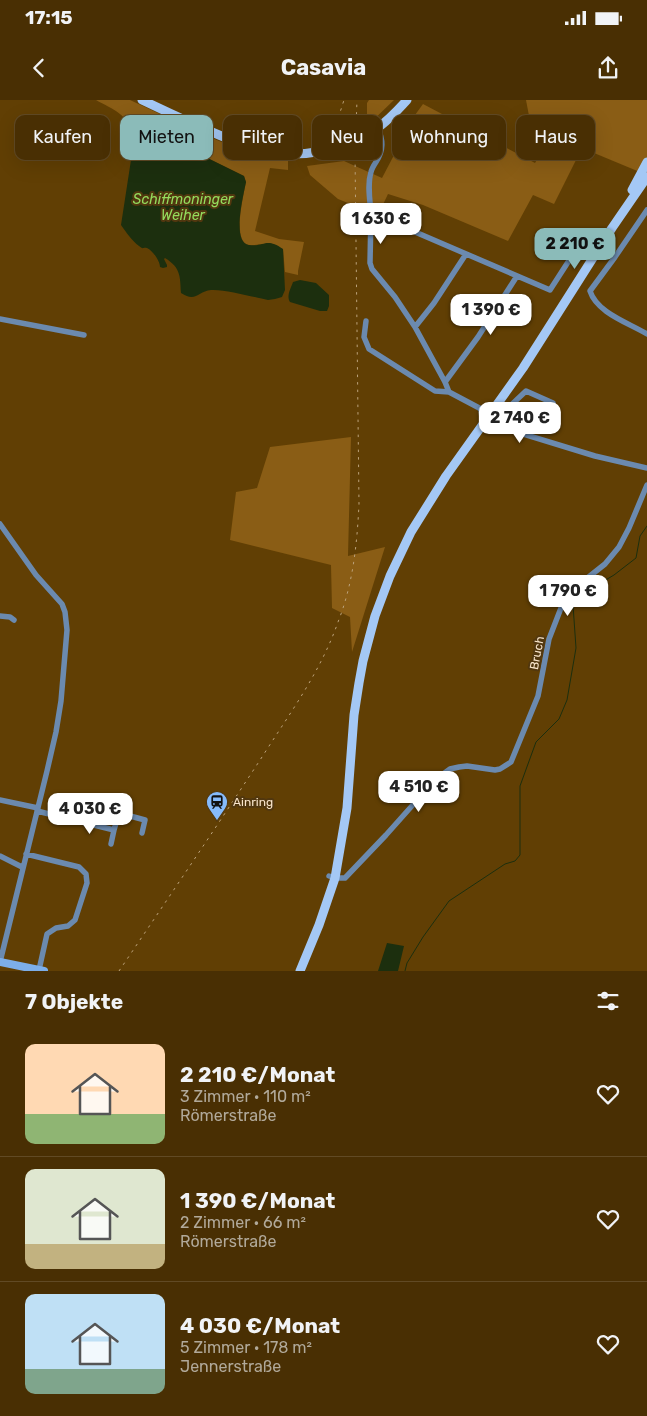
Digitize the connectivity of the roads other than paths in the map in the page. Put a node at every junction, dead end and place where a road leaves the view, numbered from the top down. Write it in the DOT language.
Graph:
graph roads {
  1 [pos="142,100"];
  2 [pos="407,100"];
  3 [pos="382,123"];
  4 [pos="312,152"];
  5 [pos="377,160"];
  6 [pos="647,162"];
  7 [pos="647,177"];
  8 [pos="647,188"];
  9 [pos="647,210"];
  10 [pos="371,212"];
  11 [pos="612,228"];
  12 [pos="570,243"];
  13 [pos="466,254"];
  14 [pos="517,276"];
  15 [pos="0,319"];
  16 [pos="366,321"];
  17 [pos="415,327"];
  18 [pos="647,334"];
  19 [pos="84,335"];
  20 [pos="445,382"];
  21 [pos="449,392"];
  22 [pos="553,403"];
  23 [pos="494,408"];
  24 [pos="483,410"];
  25 [pos="484,422"];
  26 [pos="647,468"];
  27 [pos="647,485"];
  28 [pos="0,524"];
  29 [pos="0,537"];
  30 [pos="9,538"];
  31 [pos="0,616"];
  32 [pos="14,620"];
  33 [pos="0,800"];
  34 [pos="37,809"];
  35 [pos="114,830"];
  36 [pos="142,833"];
  37 [pos="111,844"];
  38 [pos="26,854"];
  39 [pos="0,856"];
  40 [pos="22,867"];
  41 [pos="332,877"];
  42 [pos="0,962"];
  43 [pos="41,970"];
  44 [pos="300,971"];
  1 -- 4 [label="main road"];
  2 -- 3 [label="main road"];
  5 -- 10 [label="street"];
  6 -- 11 [label="main road"];
  7 -- 11 [label="main road"];
  8 -- 11 [label="main road"];
  9 -- 18 [label="street"];
  10 -- 13 [label="street"];
  10 -- 17 [label="street"];
  11 -- 23 [label="main road"];
  12 -- 14 [label="street"];
  13 -- 14 [label="street"];
  13 -- 17 [label="street"];
  14 -- 20 [label="street"];
  15 -- 19 [label="street"];
  16 -- 21 [label="street"];
  17 -- 20 [label="street"];
  20 -- 21 [label="street"];
  21 -- 24 [label="street"];
  22 -- 26 [label="street"];
  23 -- 24 [label="main road"];
  23 -- 25 [label="main road"];
  24 -- 25 [label="main road"];
  25 -- 41 [label="main road"];
  27 -- 41 [label="street, Bruch"];
  28 -- 30 [label="street"];
  29 -- 30 [label="street"];
  30 -- 34 [label="street"];
  31 -- 32 [label="street"];
  33 -- 34 [label="street"];
  34 -- 35 [label="street"];
  34 -- 38 [label="street"];
  35 -- 36 [label="street"];
  35 -- 37 [label="street"];
  38 -- 40 [label="street"];
  38 -- 43 [label="street"];
  39 -- 40 [label="street"];
  40 -- 42 [label="street"];
  41 -- 44 [label="main road"];
  42 -- 43 [label="street"];
}
